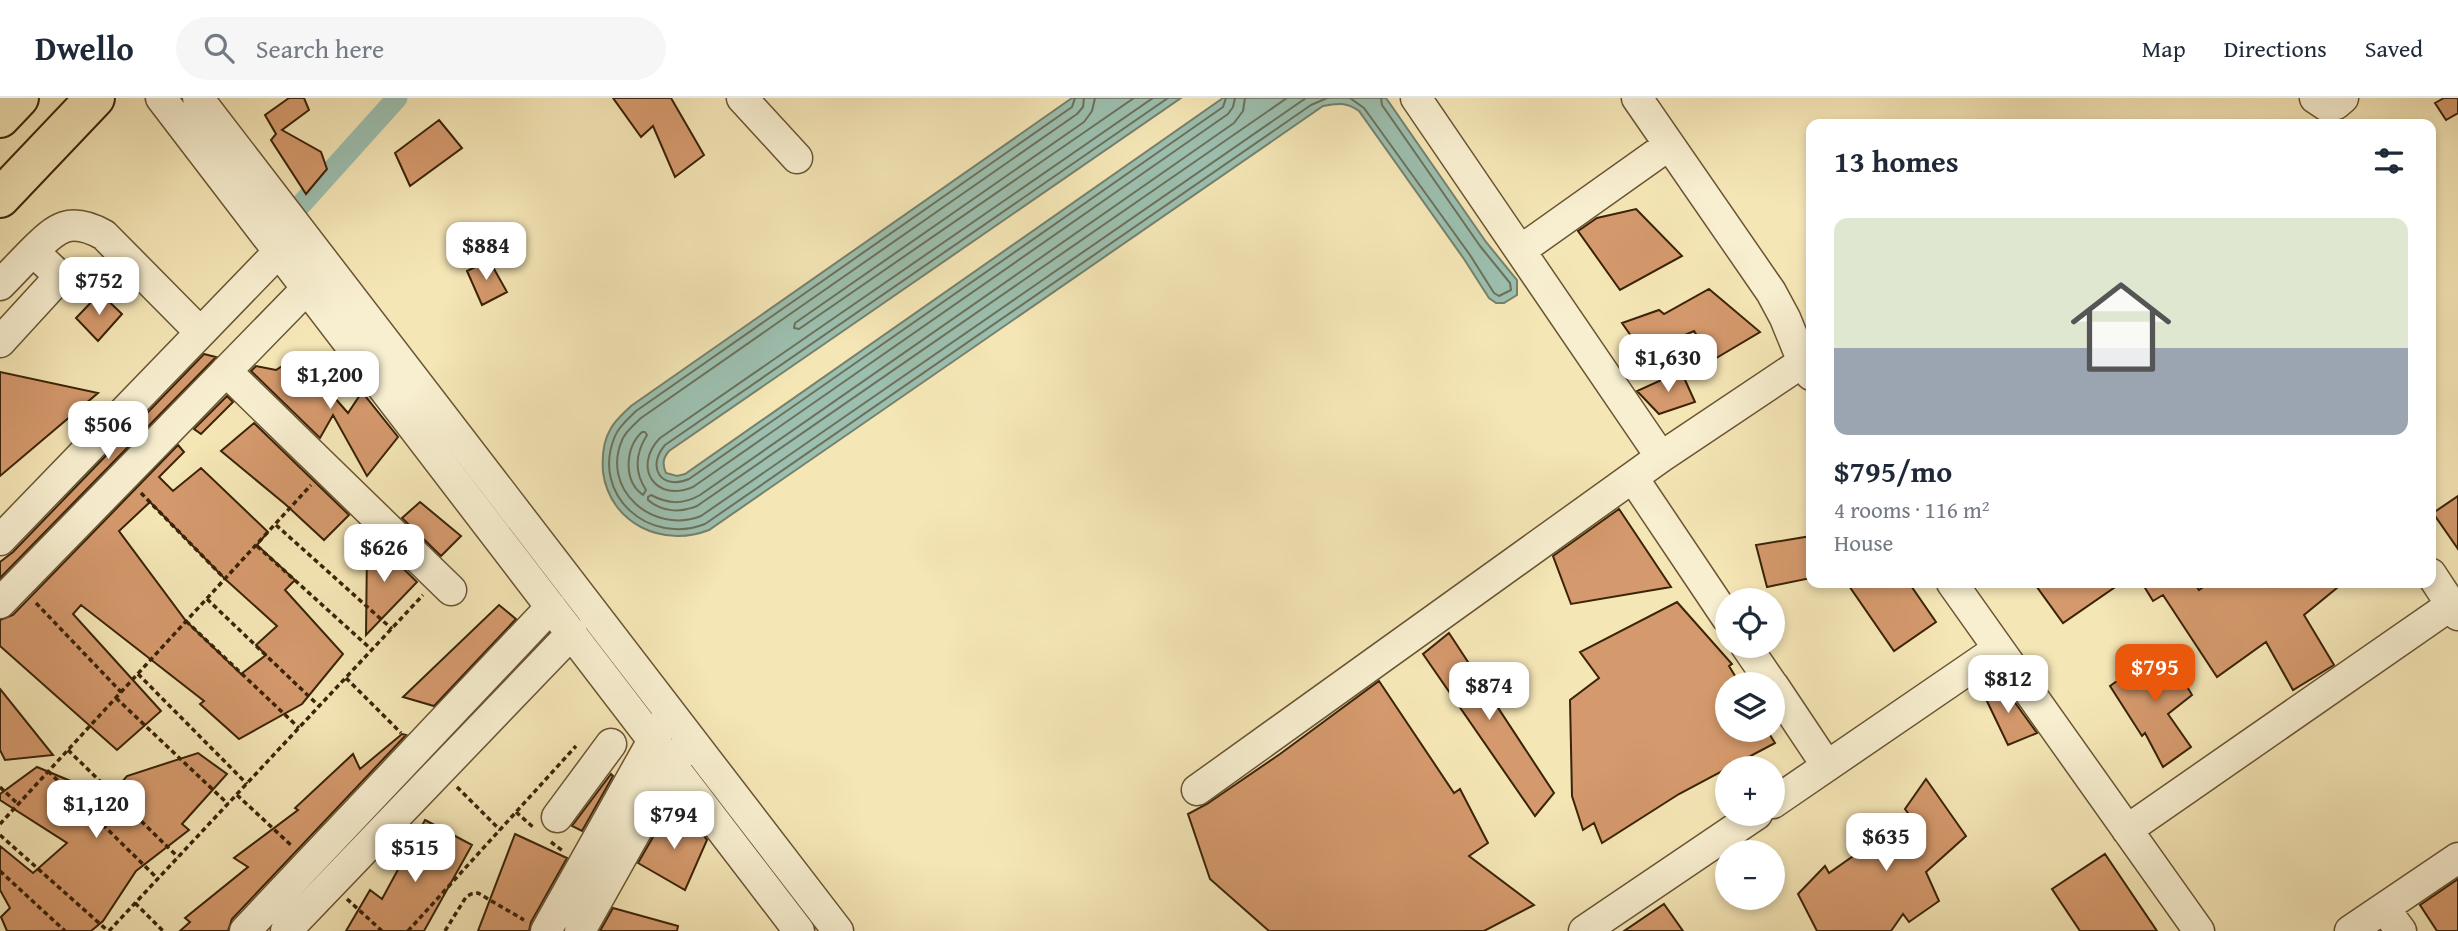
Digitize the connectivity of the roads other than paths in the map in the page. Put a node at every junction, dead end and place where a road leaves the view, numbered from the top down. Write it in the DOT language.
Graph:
graph roads {
  1 [pos="19,98"];
  2 [pos="95,98"];
  3 [pos="161,98"];
  4 [pos="198,98"];
  5 [pos="742,98"];
  6 [pos="1416,98"];
  7 [pos="1637,98"];
  8 [pos="2315,98"];
  9 [pos="2343,98"];
  10 [pos="0,118"];
  11 [pos="1669,145"];
  12 [pos="797,158"];
  13 [pos="0,198"];
  14 [pos="300,230"];
  15 [pos="1521,250"];
  16 [pos="33,251"];
  17 [pos="279,252"];
  18 [pos="317,278"];
  19 [pos="0,285"];
  20 [pos="200,332"];
  21 [pos="0,342"];
  22 [pos="1806,366"];
  23 [pos="1806,369"];
  24 [pos="226,371"];
  25 [pos="1661,457"];
  26 [pos="1633,478"];
  27 [pos="0,540"];
  28 [pos="2436,582"];
  29 [pos="445,584"];
  30 [pos="1955,588"];
  31 [pos="9,594"];
  32 [pos="1715,600"];
  33 [pos="551,607"];
  34 [pos="2455,610"];
  35 [pos="572,633"];
  36 [pos="1998,649"];
  37 [pos="1785,704"];
  38 [pos="670,710"];
  39 [pos="689,736"];
  40 [pos="653,740"];
  41 [pos="611,744"];
  42 [pos="673,765"];
  43 [pos="1827,766"];
  44 [pos="582,784"];
  45 [pos="1198,790"];
  46 [pos="1785,795"];
  47 [pos="612,814"];
  48 [pos="557,817"];
  49 [pos="1739,826"];
  50 [pos="2127,830"];
  51 [pos="2458,858"];
  52 [pos="2392,919"];
  53 [pos="539,928"];
  54 [pos="246,931"];
  55 [pos="286,931"];
  56 [pos="580,931"];
  57 [pos="799,931"];
  58 [pos="838,931"];
  59 [pos="1584,931"];
  60 [pos="2199,931"];
  61 [pos="2350,931"];
  1 -- 10 [label="highway"];
  2 -- 13 [label="highway"];
  3 -- 17 [label="street"];
  4 -- 14 [label="street"];
  5 -- 12 [label="street"];
  6 -- 15 [label="street"];
  7 -- 11 [label="street"];
  8 -- 9 [label="street"];
  11 -- 15 [label="street"];
  11 -- 22 [label="street"];
  14 -- 17 [label="street"];
  14 -- 18 [label="street"];
  15 -- 25 [label="street"];
  16 -- 19 [label="street"];
  16 -- 20 [label="street"];
  16 -- 21 [label="street"];
  17 -- 18 [label="street"];
  17 -- 20 [label="street"];
  18 -- 24 [label="street"];
  18 -- 33 [label="street"];
  18 -- 38 [label="street"];
  20 -- 27 [label="street"];
  23 -- 25 [label="street"];
  24 -- 29 [label="street"];
  24 -- 31 [label="street"];
  25 -- 26 [label="street"];
  26 -- 32 [label="street"];
  26 -- 45 [label="street"];
  28 -- 34 [label="street"];
  30 -- 36 [label="street"];
  33 -- 35 [label="street"];
  33 -- 54 [label="street"];
  34 -- 50 [label="street"];
  35 -- 40 [label="street"];
  35 -- 55 [label="street"];
  36 -- 43 [label="street"];
  36 -- 50 [label="street"];
  37 -- 43 [label="street"];
  38 -- 39 [label="street"];
  38 -- 40 [label="street"];
  39 -- 42 [label="street"];
  39 -- 58 [label="street"];
  40 -- 42 [label="street"];
  40 -- 47 [label="street"];
  41 -- 44 [label="street"];
  42 -- 56 [label="street"];
  42 -- 57 [label="street"];
  43 -- 46 [label="street"];
  44 -- 47 [label="street"];
  44 -- 48 [label="street"];
  47 -- 53 [label="street"];
  49 -- 59 [label="street"];
  50 -- 60 [label="street"];
  51 -- 52 [label="street"];
  52 -- 61 [label="street"];
}
